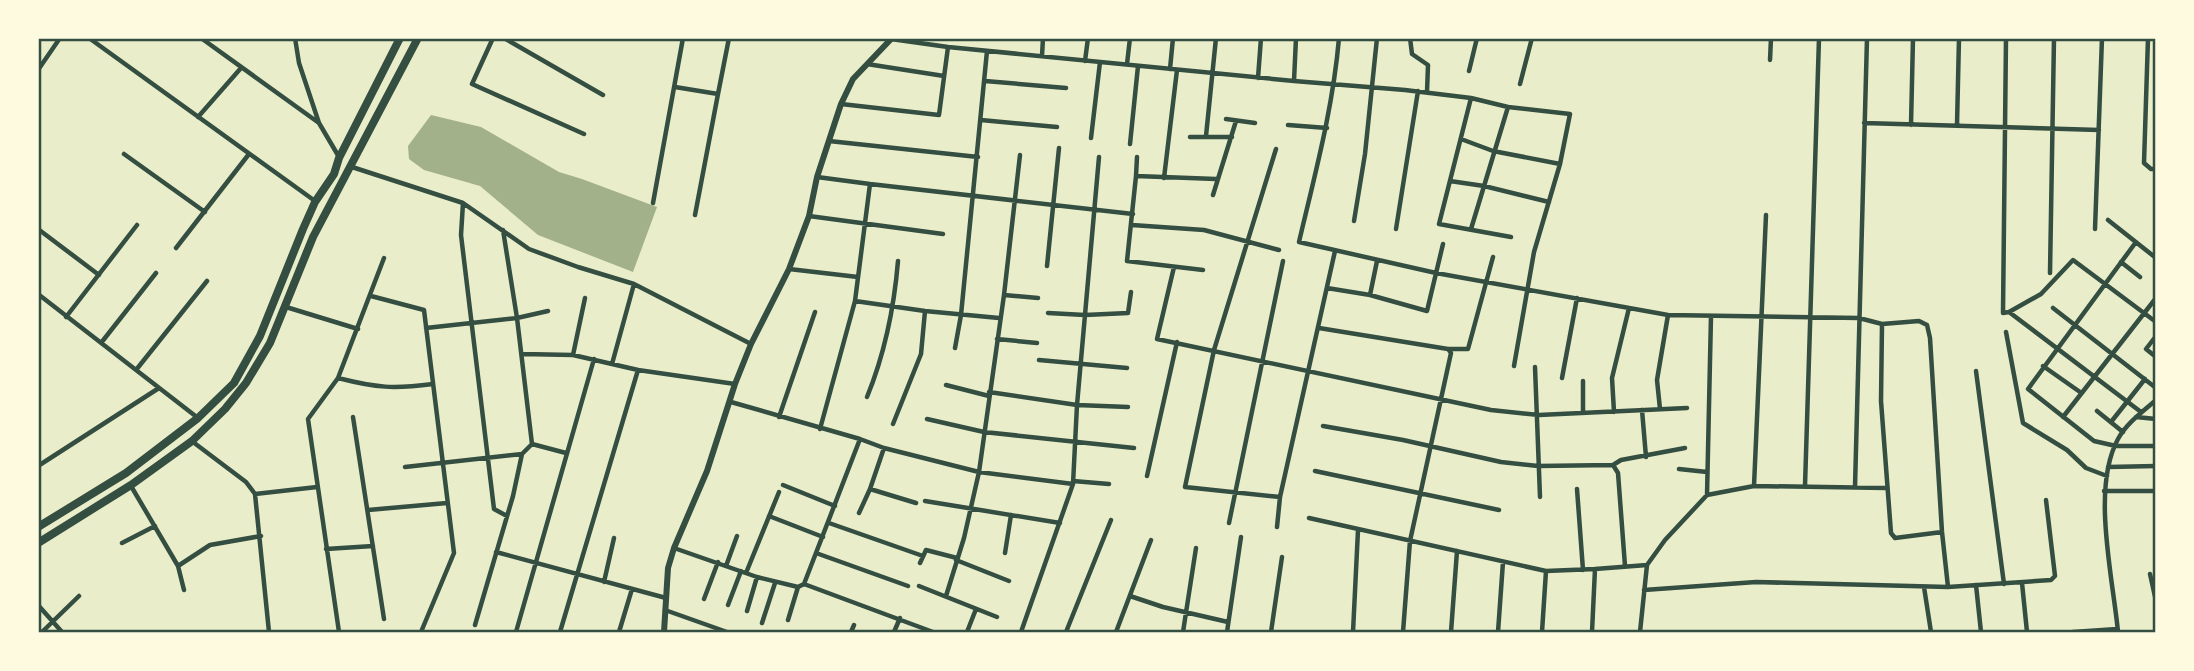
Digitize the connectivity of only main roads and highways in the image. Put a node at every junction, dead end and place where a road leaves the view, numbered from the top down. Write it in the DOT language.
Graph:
graph roads {
  1 [pos="400,38"];
  2 [pos="418,38"];
  3 [pos="38,527"];
  4 [pos="38,543"];
  1 -- 3 [label="highway"];
  2 -- 4 [label="highway"];
}
